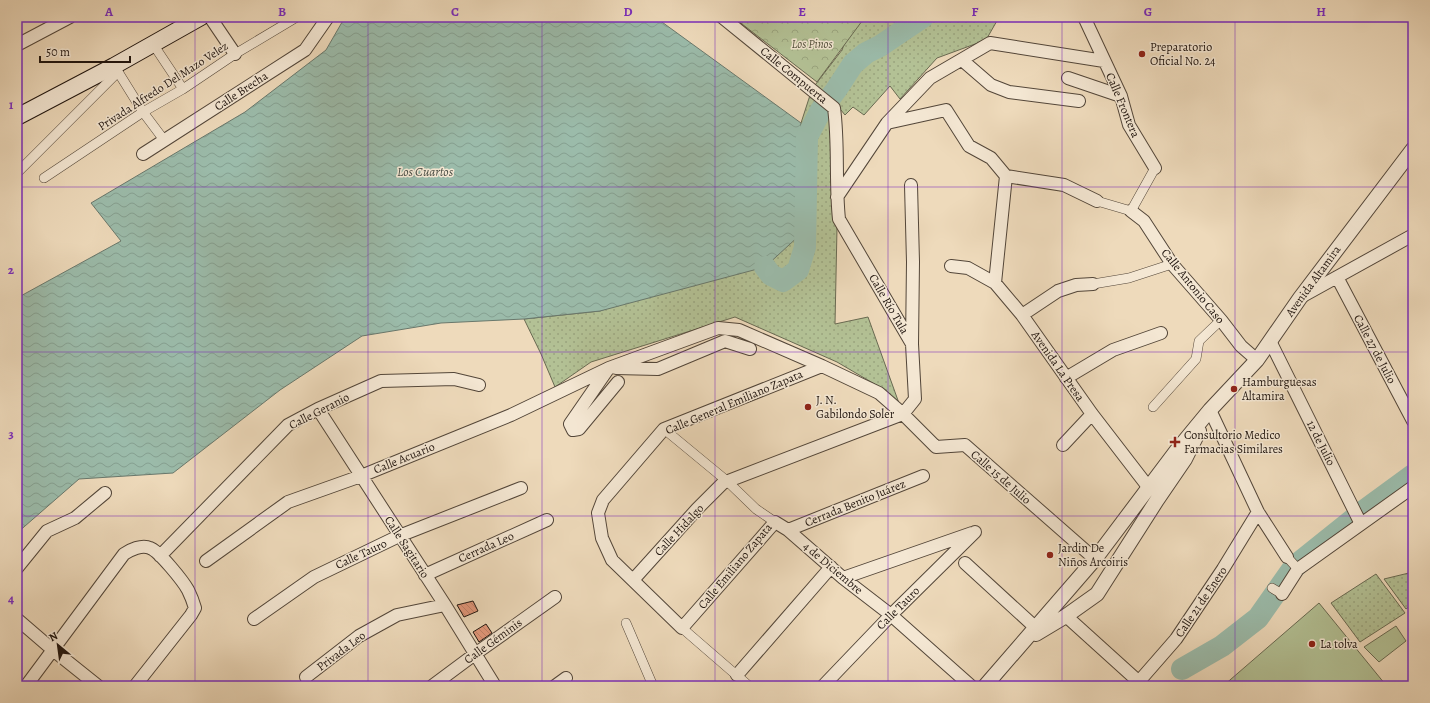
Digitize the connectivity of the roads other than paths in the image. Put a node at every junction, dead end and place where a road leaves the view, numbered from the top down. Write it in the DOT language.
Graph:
graph roads {
  1 [pos="70,17"];
  2 [pos="201,17"];
  3 [pos="210,17"];
  4 [pos="297,17"];
  5 [pos="328,17"];
  6 [pos="722,17"];
  7 [pos="1084,17"];
  8 [pos="153,44"];
  9 [pos="17,45"];
  10 [pos="235,54"];
  11 [pos="962,60"];
  12 [pos="1104,61"];
  13 [pos="116,69"];
  14 [pos="1068,78"];
  15 [pos="183,89"];
  16 [pos="1121,96"];
  17 [pos="1079,101"];
  18 [pos="143,112"];
  19 [pos="17,117"];
  20 [pos="887,124"];
  21 [pos="164,140"];
  22 [pos="1413,149"];
  23 [pos="143,154"];
  24 [pos="1155,168"];
  25 [pos="17,173"];
  26 [pos="1006,176"];
  27 [pos="44,178"];
  28 [pos="911,185"];
  29 [pos="837,197"];
  30 [pos="1097,201"];
  31 [pos="1131,211"];
  32 [pos="1413,235"];
  33 [pos="1172,264"];
  34 [pos="951,266"];
  35 [pos="1338,277"];
  36 [pos="995,283"];
  37 [pos="1093,284"];
  38 [pos="1300,298"];
  39 [pos="1022,315"];
  40 [pos="1221,320"];
  41 [pos="1161,334"];
  42 [pos="1270,341"];
  43 [pos="912,344"];
  44 [pos="750,349"];
  45 [pos="1257,360"];
  46 [pos="822,366"];
  47 [pos="609,368"];
  48 [pos="1066,378"];
  49 [pos="618,382"];
  50 [pos="479,385"];
  51 [pos="1153,407"];
  52 [pos="318,409"];
  53 [pos="1210,410"];
  54 [pos="903,414"];
  55 [pos="1092,414"];
  56 [pos="1413,421"];
  57 [pos="664,429"];
  58 [pos="1063,445"];
  59 [pos="361,476"];
  60 [pos="923,476"];
  61 [pos="727,482"];
  62 [pos="1413,486"];
  63 [pos="521,488"];
  64 [pos="1149,488"];
  65 [pos="105,493"];
  66 [pos="1258,512"];
  67 [pos="1358,519"];
  68 [pos="547,520"];
  69 [pos="775,522"];
  70 [pos="788,530"];
  71 [pos="400,536"];
  72 [pos="160,556"];
  73 [pos="1287,557"];
  74 [pos="1095,559"];
  75 [pos="206,561"];
  76 [pos="965,563"];
  77 [pos="831,567"];
  78 [pos="17,568"];
  79 [pos="1298,569"];
  80 [pos="425,575"];
  81 [pos="843,578"];
  82 [pos="633,580"];
  83 [pos="1277,591"];
  84 [pos="555,597"];
  85 [pos="445,605"];
  86 [pos="891,615"];
  87 [pos="1066,616"];
  88 [pos="17,619"];
  89 [pos="254,619"];
  90 [pos="626,623"];
  91 [pos="682,628"];
  92 [pos="1036,628"];
  93 [pos="1026,640"];
  94 [pos="53,650"];
  95 [pos="475,654"];
  96 [pos="737,675"];
  97 [pos="306,678"];
  98 [pos="566,678"];
  99 [pos="1137,684"];
  100 [pos="26,686"];
  101 [pos="98,686"];
  102 [pos="135,686"];
  103 [pos="432,686"];
  104 [pos="495,686"];
  105 [pos="555,686"];
  106 [pos="653,686"];
  107 [pos="749,686"];
  108 [pos="822,686"];
  109 [pos="971,686"];
  110 [pos="985,686"];
  1 -- 9 [label="street"];
  2 -- 8 [label="main road"];
  3 -- 10 [label="street"];
  4 -- 10 [label="street, Privada Alfredo Del Mazo Velez"];
  5 -- 21 [label="street, Calle Brecha"];
  6 -- 29 [label="street, Calle Compuerta"];
  7 -- 12 [label="street, Calle Frontera"];
  8 -- 13 [label="main road"];
  8 -- 15 [label="street"];
  10 -- 15 [label="street, Privada Alfredo Del Mazo Velez"];
  11 -- 12 [label="street"];
  11 -- 17 [label="street"];
  11 -- 20 [label="street"];
  12 -- 16 [label="street, Calle Frontera"];
  13 -- 18 [label="street"];
  13 -- 19 [label="main road"];
  13 -- 25 [label="street"];
  14 -- 16 [label="street"];
  15 -- 18 [label="street, Privada Alfredo Del Mazo Velez"];
  16 -- 24 [label="street, Calle Frontera"];
  18 -- 21 [label="street"];
  18 -- 27 [label="street, Privada Alfredo Del Mazo Velez"];
  20 -- 26 [label="street"];
  20 -- 29 [label="street"];
  21 -- 23 [label="street, Calle Brecha"];
  22 -- 38 [label="street, Avenida Altamira"];
  24 -- 31 [label="street, Calle Frontera"];
  26 -- 30 [label="street"];
  26 -- 36 [label="street"];
  28 -- 43 [label="street"];
  29 -- 43 [label="street, Calle Río Tula"];
  30 -- 31 [label="street"];
  31 -- 33 [label="street, Calle Antonio Caso"];
  32 -- 35 [label="street"];
  33 -- 37 [label="street"];
  33 -- 40 [label="street, Calle Antonio Caso"];
  34 -- 36 [label="street, Avenida La Presa"];
  35 -- 38 [label="street"];
  35 -- 56 [label="street, Calle 27 de Julio"];
  36 -- 39 [label="street, Avenida La Presa"];
  37 -- 39 [label="street"];
  38 -- 42 [label="street, Avenida Altamira"];
  39 -- 48 [label="street, Avenida La Presa"];
  40 -- 45 [label="street, Calle Antonio Caso"];
  40 -- 51 [label="street"];
  41 -- 48 [label="street"];
  42 -- 45 [label="street, Avenida Altamira"];
  42 -- 67 [label="street, 12 de Julio"];
  43 -- 54 [label="street, Calle Río Tula"];
  44 -- 47 [label="street"];
  45 -- 53 [label="street, Avenida Altamira"];
  46 -- 47 [label="street, Calle Acuario"];
  46 -- 54 [label="street, Calle Acuario"];
  46 -- 57 [label="street, Calle General Emiliano Zapata"];
  47 -- 49 [label="street"];
  47 -- 59 [label="street, Calle Acuario"];
  48 -- 55 [label="street, Avenida La Presa"];
  50 -- 52 [label="street, Calle Geranio"];
  52 -- 59 [label="street, Calle Sagitario"];
  52 -- 72 [label="street, Calle Geranio"];
  53 -- 64 [label="street, Avenida Altamira"];
  53 -- 66 [label="street"];
  53 -- 87 [label="street, Avenida Altamira"];
  54 -- 61 [label="street"];
  54 -- 74 [label="street, Calle 15 de Julio"];
  55 -- 58 [label="street"];
  55 -- 64 [label="street, Avenida La Presa"];
  57 -- 61 [label="street, Calle Emiliano Zapata"];
  57 -- 82 [label="street, Calle General Emiliano Zapata"];
  59 -- 71 [label="street, Calle Sagitario"];
  59 -- 75 [label="street, Calle Acuario"];
  60 -- 70 [label="street, Cerrada Benito Juárez"];
  61 -- 69 [label="street, Calle Emiliano Zapata"];
  61 -- 82 [label="street, Calle Hidalgo"];
  62 -- 67 [label="street"];
  63 -- 71 [label="street, Calle Tauro"];
  64 -- 74 [label="street, Avenida Altamira"];
  65 -- 78 [label="street"];
  66 -- 73 [label="street"];
  66 -- 99 [label="street, Calle 21 de Enero"];
  67 -- 79 [label="street"];
  68 -- 80 [label="street, Cerrada Leo"];
  69 -- 70 [label="street, 4 de Diciembre"];
  69 -- 91 [label="street, Calle Emiliano Zapata"];
  70 -- 77 [label="street, 4 de Diciembre"];
  71 -- 80 [label="street, Calle Sagitario"];
  71 -- 89 [label="street, Calle Tauro"];
  72 -- 94 [label="street"];
  72 -- 102 [label="street"];
  73 -- 79 [label="street"];
  74 -- 92 [label="street, Avenida Altamira"];
  76 -- 92 [label="street"];
  77 -- 81 [label="street, 4 de Diciembre"];
  77 -- 96 [label="street"];
  79 -- 83 [label="street"];
  80 -- 85 [label="street, Calle Sagitario"];
  81 -- 86 [label="street, 4 de Diciembre"];
  81 -- 86 [label="street, Calle Tauro"];
  82 -- 91 [label="street"];
  84 -- 95 [label="street, Calle Géminis"];
  85 -- 95 [label="street, Calle Sagitario"];
  85 -- 97 [label="street, Privada Leo"];
  86 -- 108 [label="street, Calle Tauro"];
  86 -- 109 [label="street, 4 de Diciembre"];
  87 -- 93 [label="street, Avenida Altamira"];
  87 -- 99 [label="street"];
  88 -- 94 [label="street"];
  90 -- 106 [label="street"];
  91 -- 96 [label="street"];
  92 -- 93 [label="street, Avenida Altamira"];
  93 -- 110 [label="street, Avenida Altamira"];
  94 -- 100 [label="street"];
  94 -- 101 [label="street"];
  95 -- 103 [label="street, Calle Géminis"];
  95 -- 104 [label="street, Calle Sagitario"];
  96 -- 107 [label="street"];
  98 -- 105 [label="street"];
}
